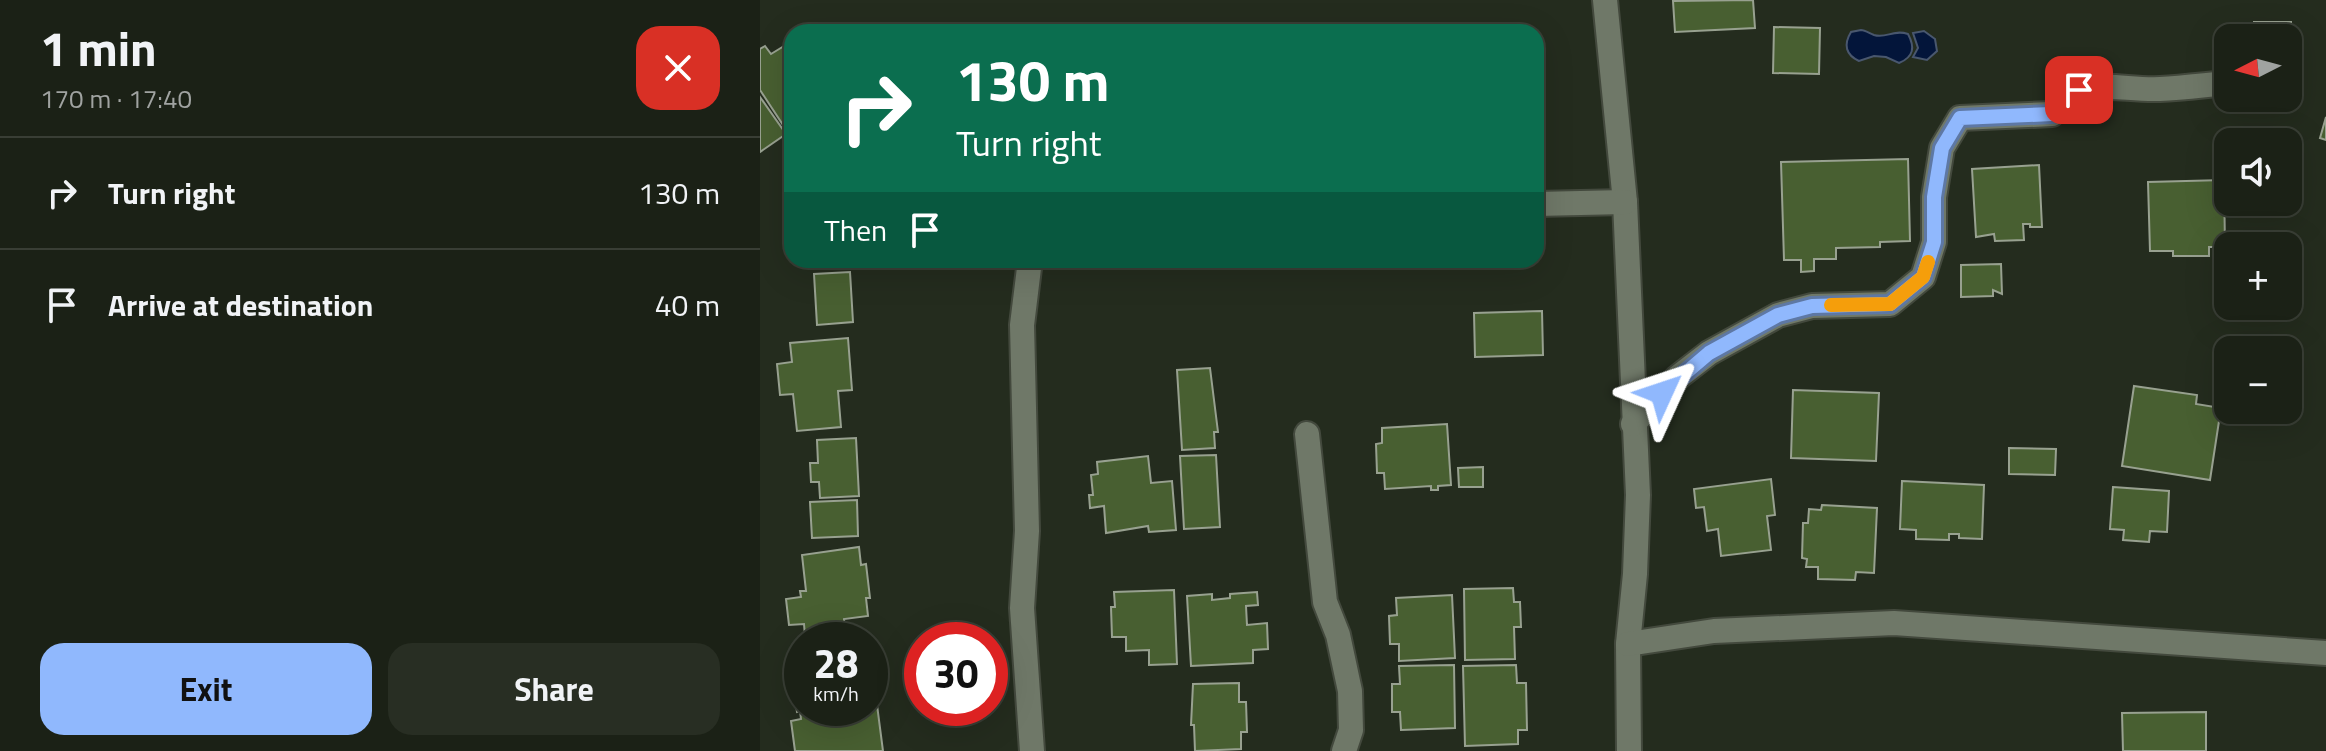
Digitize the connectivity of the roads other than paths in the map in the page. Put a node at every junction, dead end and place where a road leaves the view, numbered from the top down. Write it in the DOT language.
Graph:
graph roads {
  1 [pos="1605,0"];
  2 [pos="2214,84"];
  3 [pos="1625,202"];
  4 [pos="1544,204"];
  5 [pos="1029,268"];
  6 [pos="1633,424"];
  7 [pos="1307,434"];
  8 [pos="1628,644"];
  9 [pos="2326,653"];
  10 [pos="1032,751"];
  11 [pos="1344,751"];
  12 [pos="1629,751"];
  1 -- 3 [label="street"];
  2 -- 6 [label="street"];
  3 -- 4 [label="street"];
  3 -- 6 [label="street"];
  5 -- 10 [label="street"];
  6 -- 8 [label="street"];
  7 -- 11 [label="street"];
  8 -- 9 [label="street"];
  8 -- 12 [label="street"];
}
